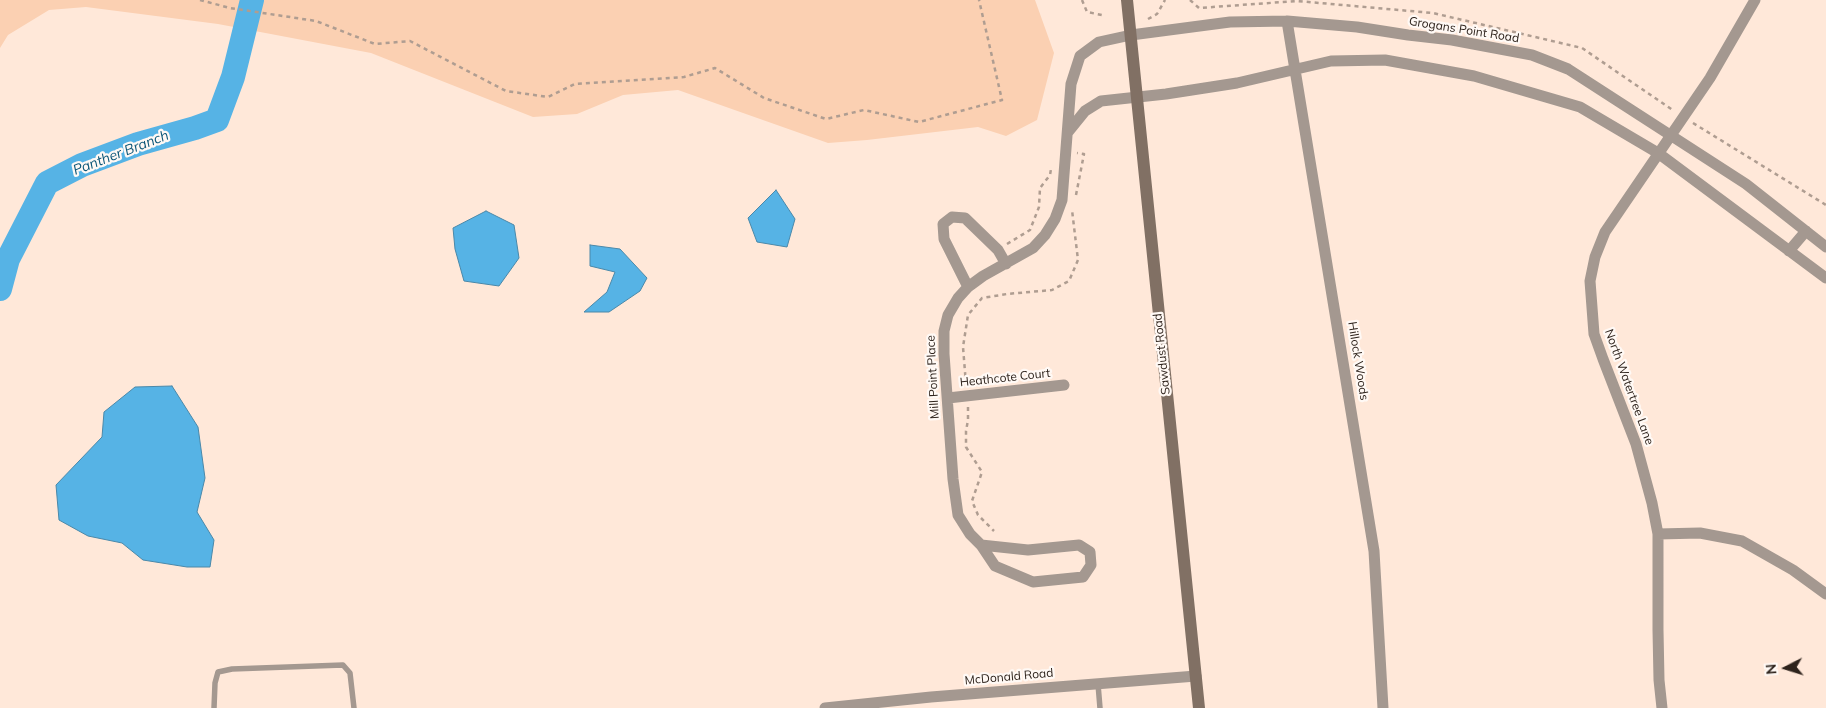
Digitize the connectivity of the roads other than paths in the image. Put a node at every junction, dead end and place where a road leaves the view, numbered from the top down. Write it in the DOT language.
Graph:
graph roads {
  1 [pos="1127,0"];
  2 [pos="1755,0"];
  3 [pos="1287,21"];
  4 [pos="1131,35"];
  5 [pos="1294,68"];
  6 [pos="1136,98"];
  7 [pos="1068,132"];
  8 [pos="1670,135"];
  9 [pos="1658,153"];
  10 [pos="1806,231"];
  11 [pos="1826,247"];
  12 [pos="1789,251"];
  13 [pos="1006,264"];
  14 [pos="1826,278"];
  15 [pos="968,287"];
  16 [pos="1064,385"];
  17 [pos="948,398"];
  18 [pos="1658,534"];
  19 [pos="981,545"];
  20 [pos="1826,594"];
  21 [pos="1196,676"];
  22 [pos="1098,684"];
  23 [pos="214,708"];
  24 [pos="354,708"];
  25 [pos="825,708"];
  26 [pos="1100,708"];
  27 [pos="1199,708"];
  28 [pos="1383,708"];
  29 [pos="1662,708"];
  1 -- 4 [label="street, Sawdust Road"];
  2 -- 8 [label="street, North Watertree Lane"];
  3 -- 4 [label="street, Grogans Point Road"];
  3 -- 5 [label="street, Hillock Woods"];
  3 -- 8 [label="street, Grogans Point Road"];
  4 -- 6 [label="street, Sawdust Road"];
  4 -- 7 [label="street, Mill Point Place"];
  5 -- 6 [label="street"];
  5 -- 9 [label="street"];
  5 -- 28 [label="street, Hillock Woods"];
  6 -- 7 [label="street"];
  6 -- 21 [label="street, Sawdust Road"];
  7 -- 13 [label="street, Mill Point Place"];
  8 -- 9 [label="street, North Watertree Lane"];
  8 -- 10 [label="street, Grogans Point Road"];
  9 -- 12 [label="street"];
  9 -- 18 [label="street, North Watertree Lane"];
  10 -- 11 [label="street, Grogans Point Road"];
  10 -- 12 [label="street"];
  12 -- 14 [label="street"];
  13 -- 15 [label="street, Mill Point Place"];
  13 -- 15 [label="street"];
  15 -- 17 [label="street, Mill Point Place"];
  16 -- 17 [label="street, Heathcote Court"];
  17 -- 19 [label="street, Mill Point Place"];
  18 -- 20 [label="street"];
  18 -- 29 [label="street, North Watertree Lane"];
  19 -- 19 [label="street, Mill Point Place"];
  21 -- 22 [label="street, McDonald Road"];
  21 -- 27 [label="street, Sawdust Road"];
  22 -- 25 [label="street, McDonald Road"];
  22 -- 26 [label="lane"];
  23 -- 24 [label="lane"];
}
